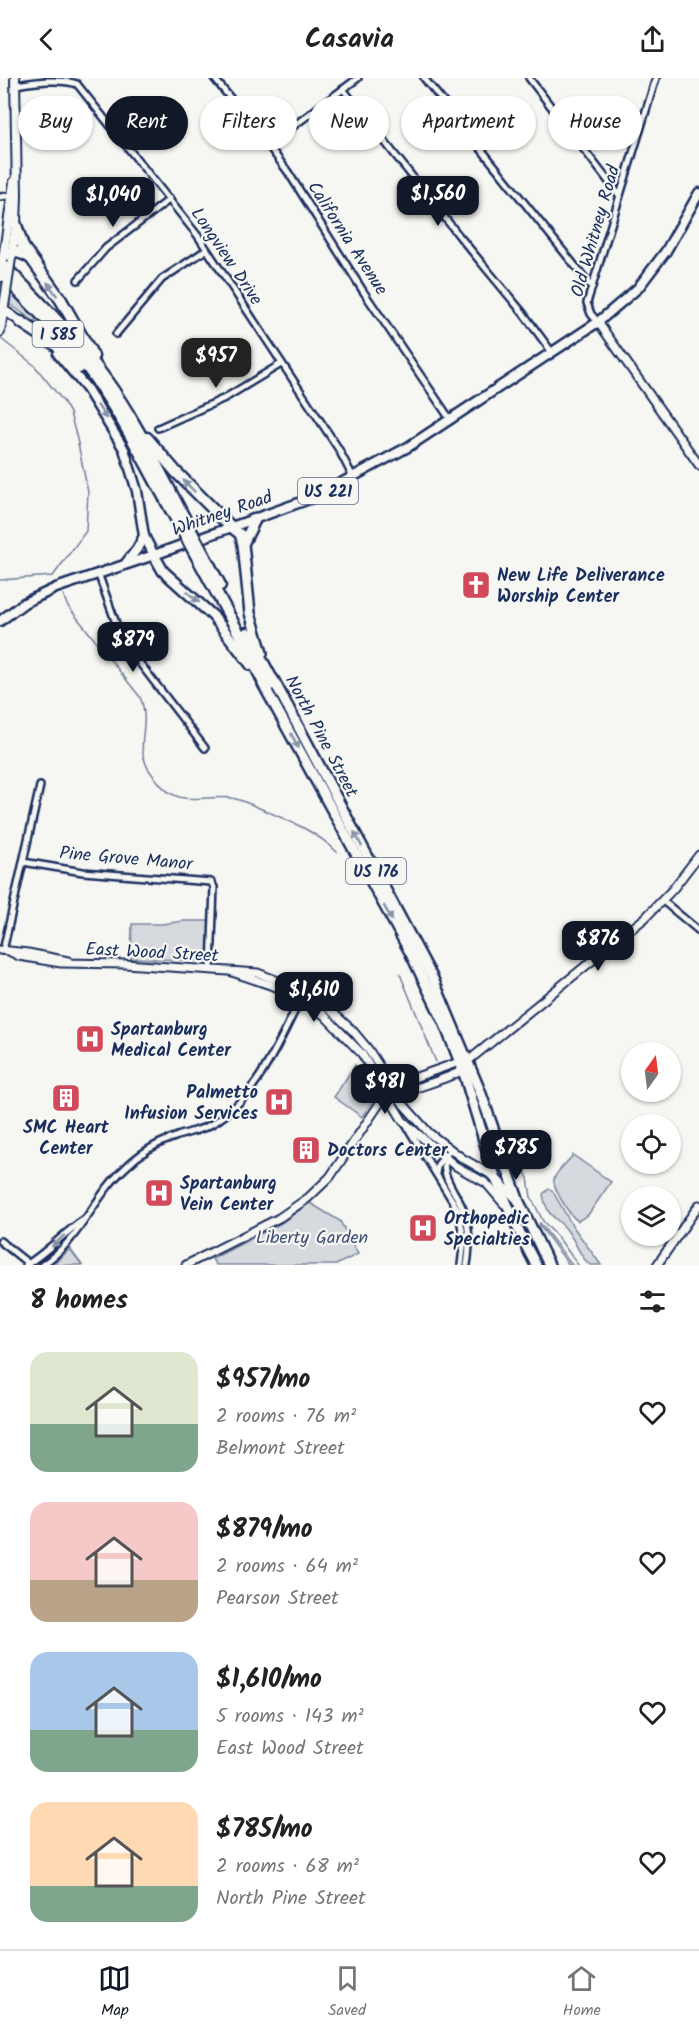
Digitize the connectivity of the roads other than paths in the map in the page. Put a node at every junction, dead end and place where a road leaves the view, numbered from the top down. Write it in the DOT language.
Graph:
graph roads {
  1 [pos="214,78"];
  2 [pos="358,78"];
  3 [pos="424,78"];
  4 [pos="529,78"];
  5 [pos="656,78"];
  6 [pos="15,81"];
  7 [pos="343,89"];
  8 [pos="229,96"];
  9 [pos="297,123"];
  10 [pos="271,150"];
  11 [pos="699,193"];
  12 [pos="14,195"];
  13 [pos="620,195"];
  14 [pos="0,197"];
  15 [pos="170,199"];
  16 [pos="16,225"];
  17 [pos="206,250"];
  18 [pos="30,257"];
  19 [pos="6,259"];
  20 [pos="2,277"];
  21 [pos="78,280"];
  22 [pos="592,287"];
  23 [pos="2,308"];
  24 [pos="19,320"];
  25 [pos="598,322"];
  26 [pos="0,330"];
  27 [pos="116,334"];
  28 [pos="551,351"];
  29 [pos="281,364"];
  30 [pos="106,380"];
  31 [pos="109,401"];
  32 [pos="450,419"];
  33 [pos="134,424"];
  34 [pos="158,428"];
  35 [pos="699,465"];
  36 [pos="353,477"];
  37 [pos="256,518"];
  38 [pos="183,525"];
  39 [pos="231,527"];
  40 [pos="144,536"];
  41 [pos="243,544"];
  42 [pos="154,555"];
  43 [pos="125,565"];
  44 [pos="98,573"];
  45 [pos="0,621"];
  46 [pos="271,687"];
  47 [pos="205,748"];
  48 [pos="40,786"];
  49 [pos="699,855"];
  50 [pos="22,862"];
  51 [pos="663,900"];
  52 [pos="699,931"];
  53 [pos="1,951"];
  54 [pos="211,968"];
  55 [pos="302,996"];
  56 [pos="463,1064"];
  57 [pos="395,1091"];
  58 [pos="387,1095"];
  59 [pos="403,1121"];
  60 [pos="418,1144"];
  61 [pos="429,1144"];
  62 [pos="450,1150"];
  63 [pos="445,1157"];
  64 [pos="457,1167"];
  65 [pos="436,1173"];
  66 [pos="495,1177"];
  67 [pos="447,1178"];
  68 [pos="519,1202"];
  69 [pos="699,1205"];
  70 [pos="511,1215"];
  71 [pos="87,1218"];
  72 [pos="0,1241"];
  73 [pos="48,1263"];
  74 [pos="29,1264"];
  75 [pos="42,1265"];
  76 [pos="186,1265"];
  77 [pos="461,1265"];
  78 [pos="467,1265"];
  79 [pos="536,1265"];
  80 [pos="549,1265"];
  81 [pos="657,1265"];
  1 -- 8 [label="street, California Avenue"];
  2 -- 7 [label="street"];
  3 -- 22 [label="street"];
  4 -- 13 [label="street"];
  5 -- 13 [label="street, Old Whitney Road"];
  6 -- 12 [label="main road"];
  6 -- 15 [label="street, Longview Drive"];
  7 -- 9 [label="street"];
  7 -- 28 [label="street"];
  10 -- 32 [label="street, California Avenue"];
  11 -- 25 [label="main road, US 221"];
  12 -- 14 [label="street"];
  12 -- 16 [label="main road"];
  12 -- 19 [label="main road"];
  13 -- 22 [label="street, Old Whitney Road"];
  15 -- 17 [label="street, Longview Drive"];
  15 -- 21 [label="street"];
  16 -- 18 [label="highway"];
  16 -- 19 [label="main road"];
  17 -- 27 [label="street"];
  17 -- 29 [label="street, Longview Drive"];
  18 -- 19 [label="highway"];
  30 -- 18 [label="highway, one-way"];
  19 -- 20 [label="main road, bridge"];
  19 -- 30 [label="highway, North Pine Street / I 585"];
  20 -- 23 [label="main road, bridge"];
  20 -- 31 [label="highway, North Pine Street / I 585"];
  22 -- 25 [label="street, Old Whitney Road"];
  23 -- 24 [label="main road"];
  23 -- 26 [label="main road"];
  24 -- 26 [label="main road"];
  24 -- 31 [label="highway"];
  24 -- 40 [label="main road, one-way"];
  25 -- 28 [label="main road, Whitney Road / US 221"];
  25 -- 35 [label="street"];
  28 -- 32 [label="main road, Whitney Road / US 221"];
  29 -- 34 [label="street"];
  29 -- 36 [label="street, Longview Drive"];
  30 -- 33 [label="highway, North Pine Street / I 585"];
  31 -- 38 [label="highway, North Pine Street / I 585"];
  32 -- 36 [label="main road, Whitney Road / US 221"];
  33 -- 38 [label="highway, North Pine Street / I 585"];
  39 -- 33 [label="highway, one-way"];
  36 -- 37 [label="main road, Whitney Road / US 221"];
  37 -- 39 [label="main road, Whitney Road / US 221"];
  37 -- 41 [label="highway"];
  38 -- 46 [label="highway, North Pine Street / I 585, bridge"];
  39 -- 41 [label="highway"];
  39 -- 42 [label="main road, Whitney Road / US 221"];
  40 -- 42 [label="main road"];
  40 -- 43 [label="main road"];
  41 -- 46 [label="highway"];
  42 -- 43 [label="main road, Whitney Road / US 221"];
  42 -- 46 [label="highway, one-way"];
  43 -- 44 [label="main road, Whitney Road / US 221"];
  44 -- 45 [label="main road, Whitney Road / US 221"];
  44 -- 47 [label="street"];
  46 -- 56 [label="highway, North Pine Street / US 176"];
  48 -- 50 [label="street"];
  49 -- 51 [label="street"];
  50 -- 53 [label="street"];
  50 -- 54 [label="street, Pine Grove Manor"];
  51 -- 52 [label="street"];
  51 -- 56 [label="street"];
  53 -- 54 [label="street, East Wood Street"];
  54 -- 55 [label="street, East Wood Street"];
  55 -- 57 [label="street, East Wood Street"];
  55 -- 58 [label="street, East Wood Street"];
  55 -- 71 [label="street"];
  56 -- 57 [label="street"];
  56 -- 66 [label="highway, North Pine Street / US 176"];
  56 -- 68 [label="highway, North Pine Street / US 176"];
  57 -- 58 [label="street"];
  57 -- 62 [label="street, East Wood Street"];
  58 -- 59 [label="street, East Wood Street"];
  58 -- 76 [label="street"];
  59 -- 60 [label="street"];
  59 -- 61 [label="street, East Wood Street"];
  60 -- 61 [label="street"];
  60 -- 65 [label="street"];
  61 -- 63 [label="street, East Wood Street"];
  62 -- 63 [label="street"];
  62 -- 66 [label="street, East Wood Street"];
  63 -- 64 [label="street, East Wood Street"];
  63 -- 65 [label="street"];
  63 -- 67 [label="street"];
  64 -- 67 [label="street"];
  64 -- 70 [label="street, East Wood Street"];
  65 -- 77 [label="street"];
  66 -- 68 [label="street, East Wood Street"];
  66 -- 70 [label="highway, North Pine Street / US 176"];
  67 -- 78 [label="street"];
  68 -- 80 [label="highway, North Pine Street / US 176"];
  69 -- 81 [label="street"];
  70 -- 79 [label="highway, North Pine Street / US 176"];
  71 -- 73 [label="street"];
  71 -- 74 [label="street, one-way"];
  72 -- 74 [label="street"];
  73 -- 75 [label="street"];
}
